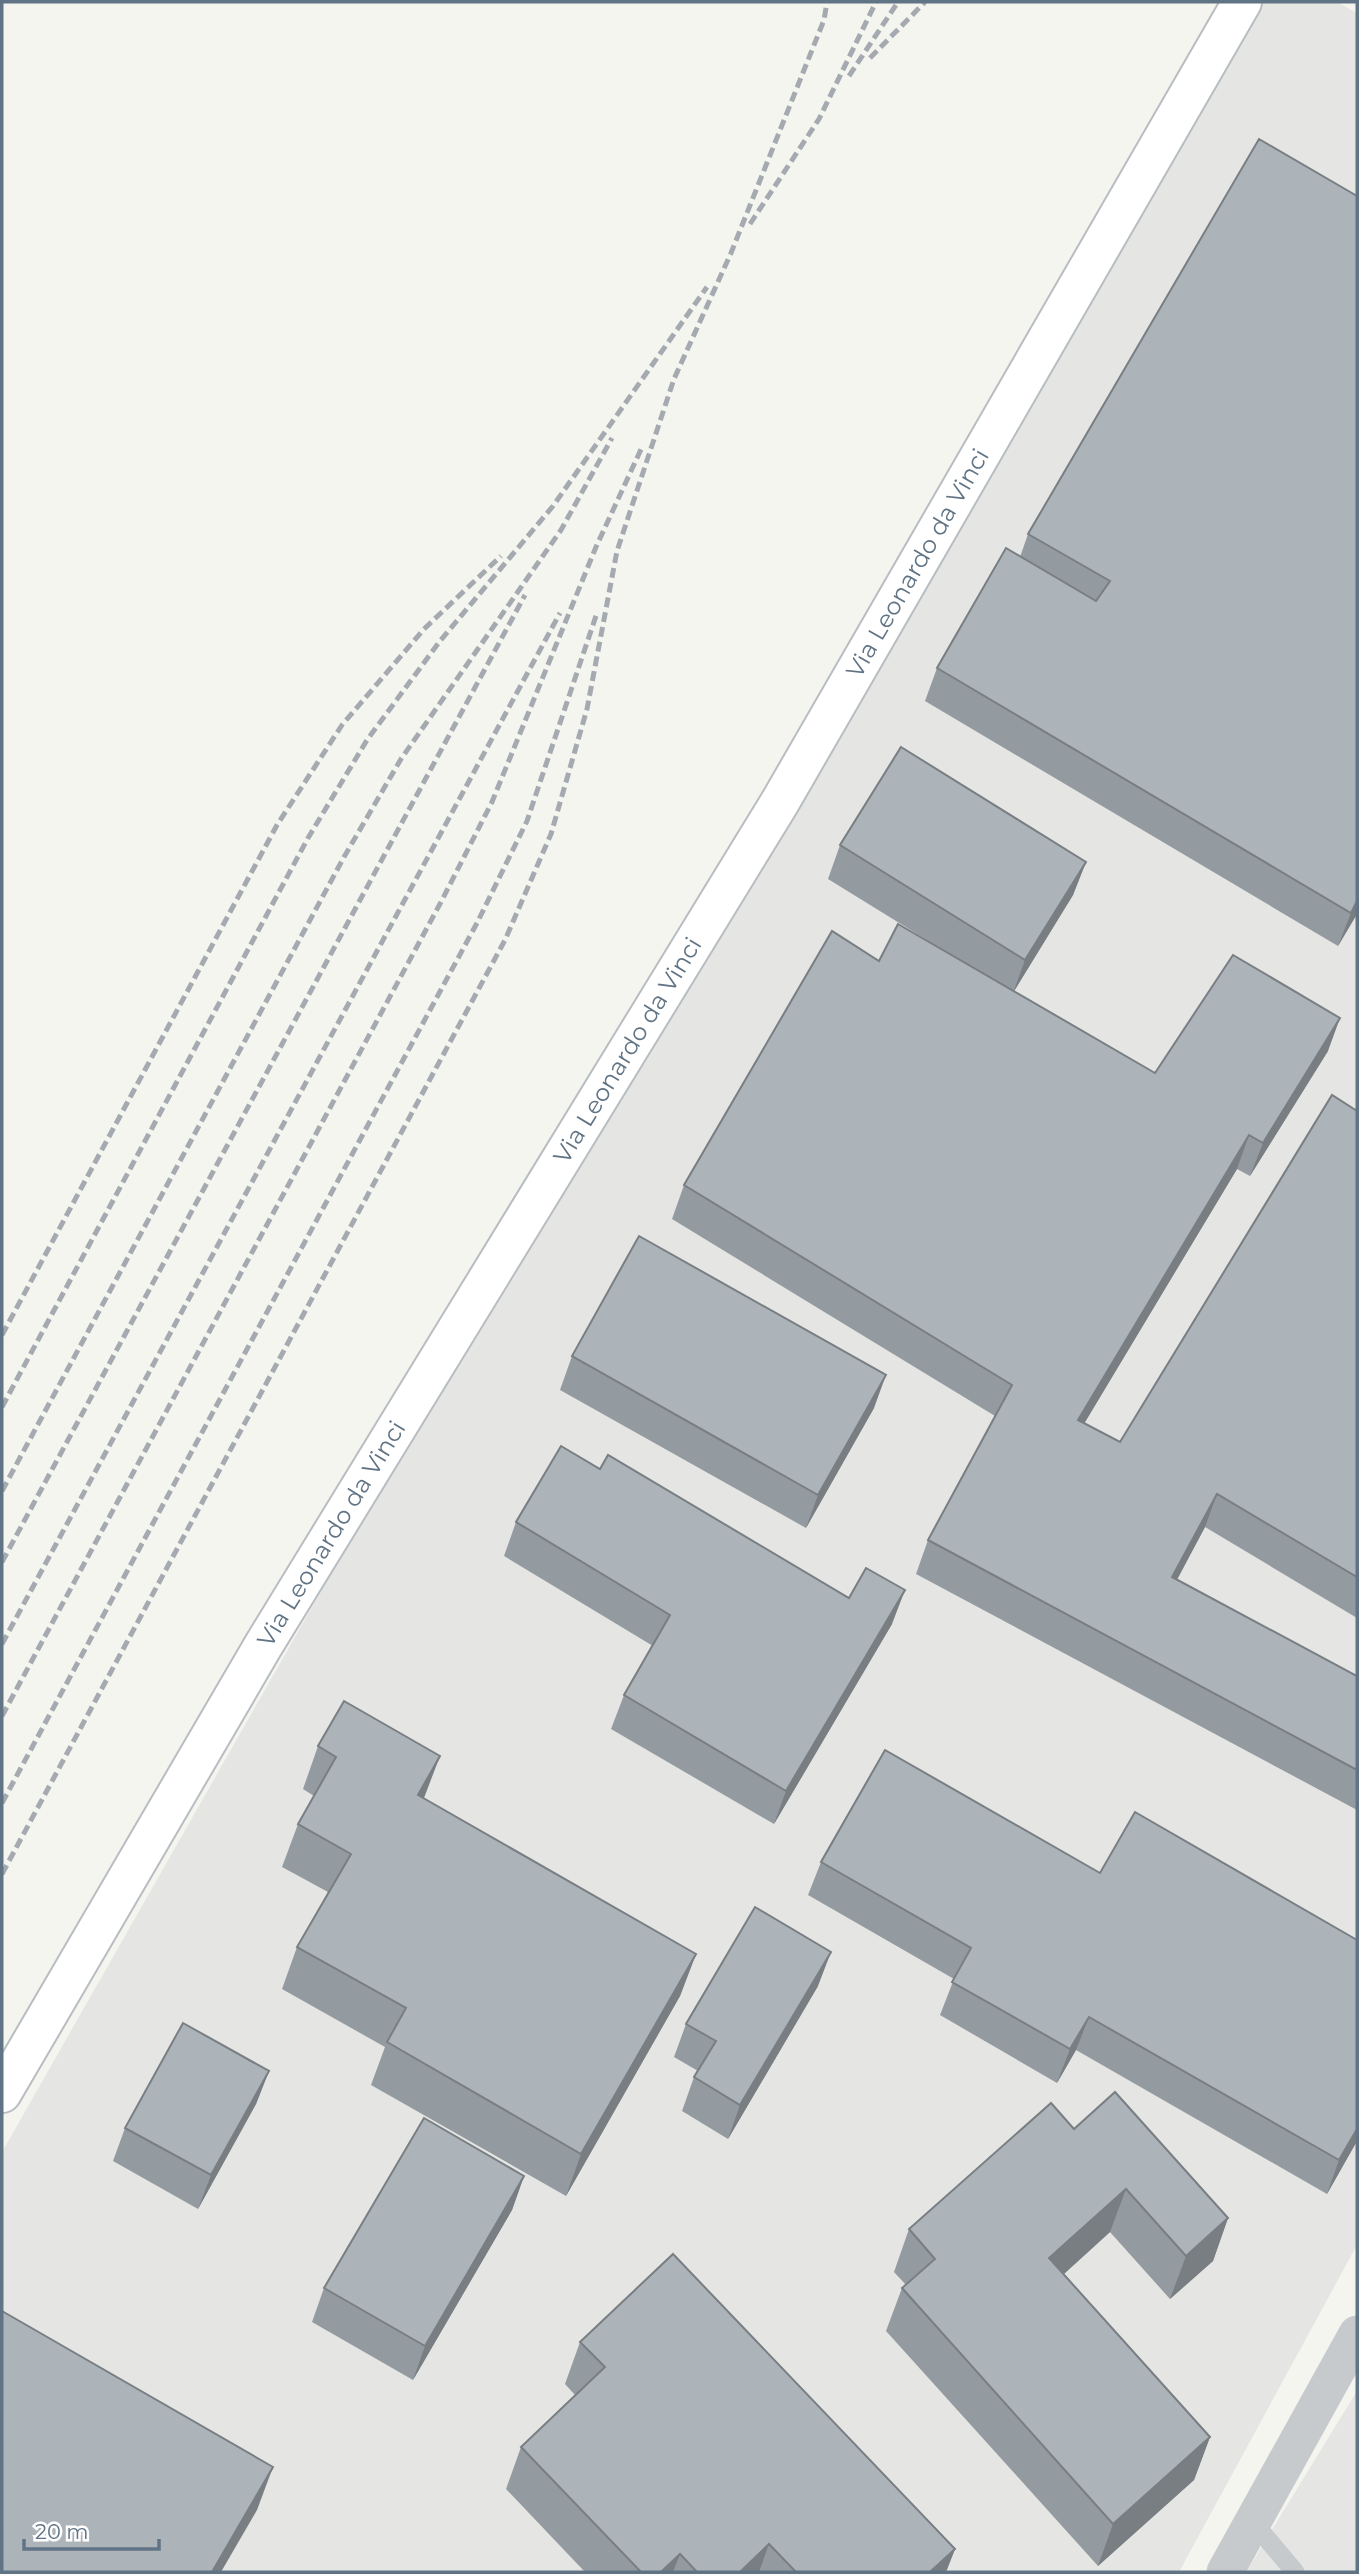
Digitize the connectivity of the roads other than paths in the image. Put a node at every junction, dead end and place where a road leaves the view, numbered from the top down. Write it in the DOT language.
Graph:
graph roads {
  1 [pos="1242,2"];
  2 [pos="2,2093"];
  3 [pos="1357,2334"];
  4 [pos="1253,2522"];
  5 [pos="1225,2572"];
  6 [pos="1295,2572"];
  1 -- 2 [label="street, Via Leonardo da Vinci"];
  3 -- 4 [label="street"];
  4 -- 5 [label="street"];
  4 -- 6 [label="lane"];
}
